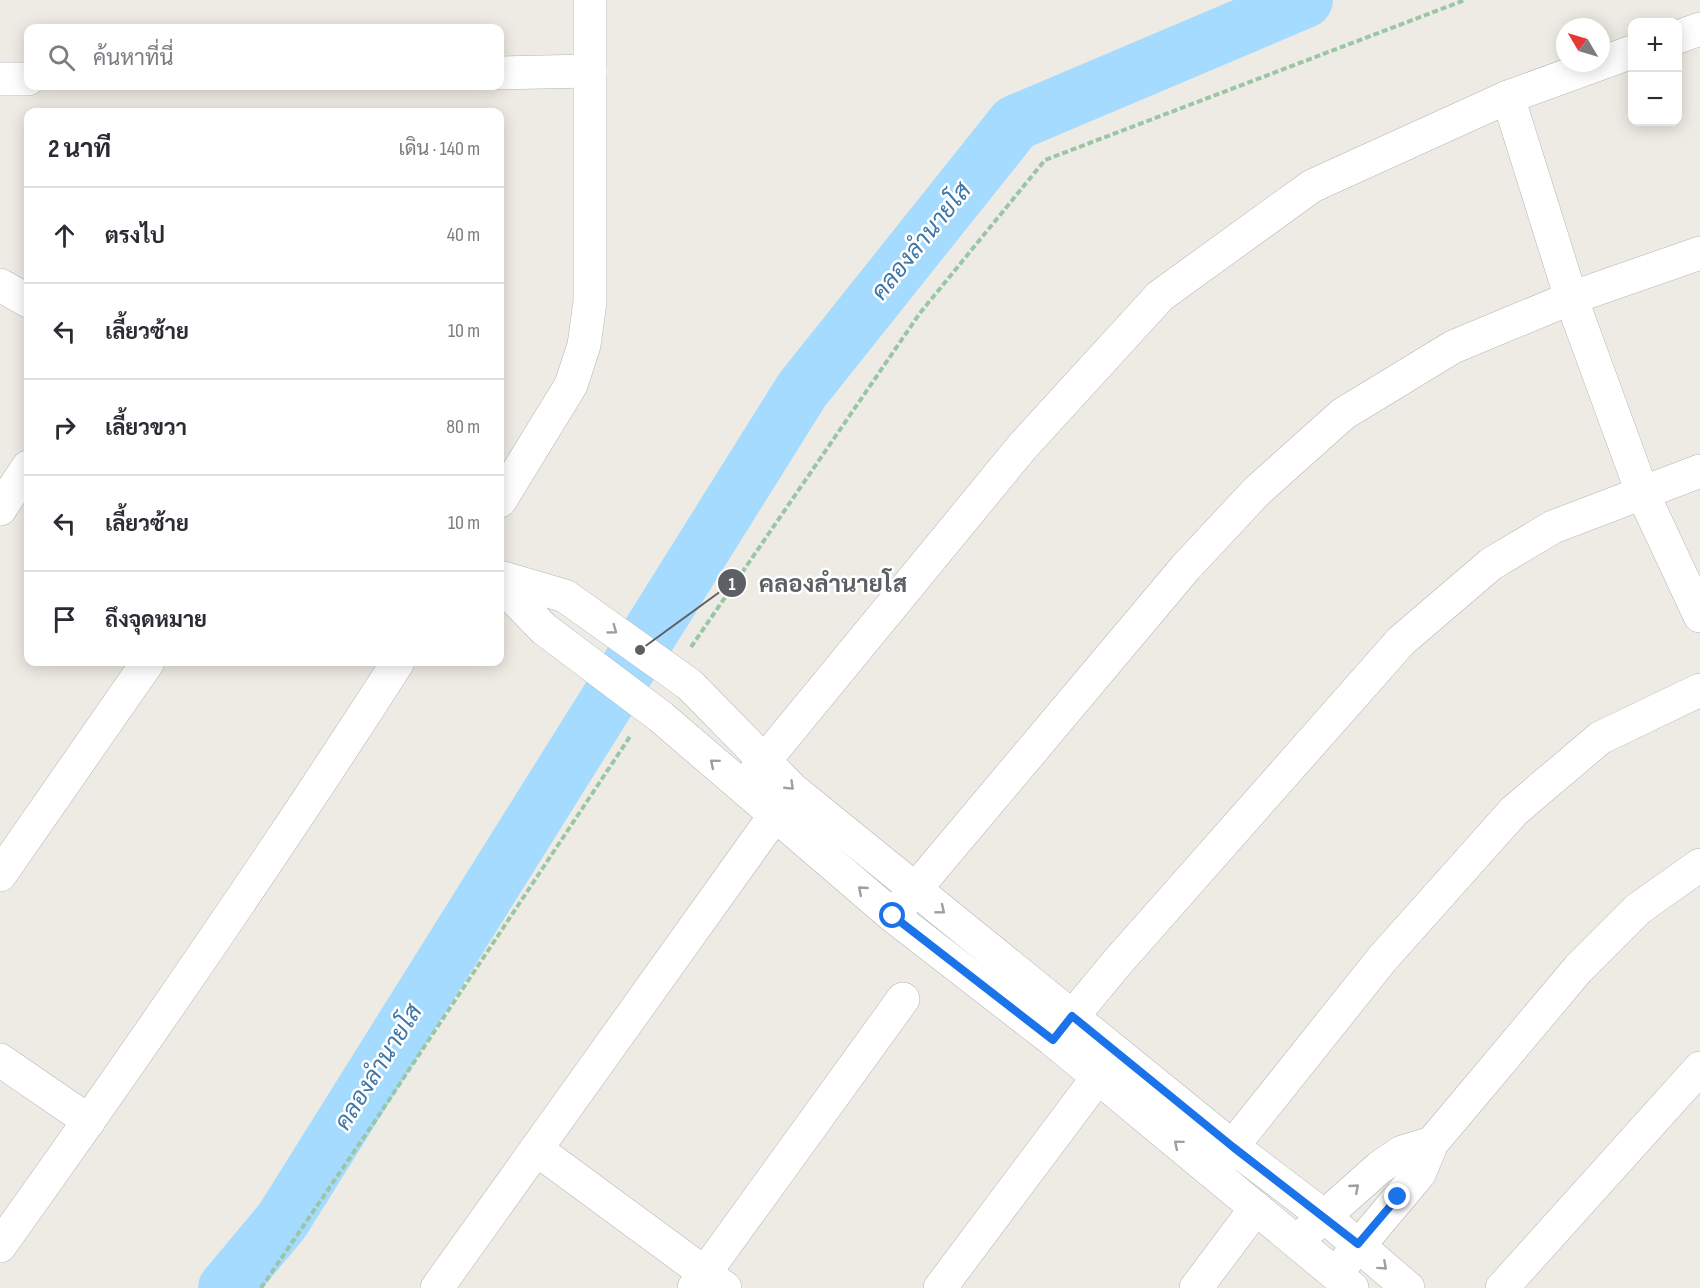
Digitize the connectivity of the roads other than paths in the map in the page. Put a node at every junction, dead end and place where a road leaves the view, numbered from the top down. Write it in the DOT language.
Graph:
graph roads {
  1 [pos="590,0"];
  2 [pos="1700,29"];
  3 [pos="1682,35"];
  4 [pos="1628,53"];
  5 [pos="590,71"];
  6 [pos="504,73"];
  7 [pos="0,79"];
  8 [pos="24,79"];
  9 [pos="1508,96"];
  10 [pos="1700,253"];
  11 [pos="0,285"];
  12 [pos="1571,298"];
  13 [pos="24,299"];
  14 [pos="1700,471"];
  15 [pos="24,473"];
  16 [pos="1642,492"];
  17 [pos="504,494"];
  18 [pos="0,509"];
  19 [pos="504,578"];
  20 [pos="504,588"];
  21 [pos="1700,616"];
  22 [pos="145,666"];
  23 [pos="395,666"];
  24 [pos="1700,690"];
  25 [pos="765,760"];
  26 [pos="744,787"];
  27 [pos="775,815"];
  28 [pos="1700,865"];
  29 [pos="0,875"];
  30 [pos="916,889"];
  31 [pos="893,916"];
  32 [pos="903,999"];
  33 [pos="1063,1028"];
  34 [pos="0,1060"];
  35 [pos="1700,1068"];
  36 [pos="1098,1077"];
  37 [pos="89,1121"];
  38 [pos="1432,1143"];
  39 [pos="1233,1147"];
  40 [pos="536,1149"];
  41 [pos="1211,1172"];
  42 [pos="1256,1208"];
  43 [pos="1324,1216"];
  44 [pos="1297,1242"];
  45 [pos="1358,1244"];
  46 [pos="0,1246"];
  47 [pos="1344,1281"];
  48 [pos="708,1283"];
  49 [pos="437,1288"];
  50 [pos="940,1288"];
  51 [pos="1196,1288"];
  52 [pos="1408,1288"];
  53 [pos="1502,1288"];
  1 -- 5 [label="street"];
  2 -- 3 [label="street"];
  4 -- 9 [label="street"];
  5 -- 6 [label="street"];
  5 -- 17 [label="street"];
  7 -- 8 [label="street"];
  9 -- 12 [label="street"];
  9 -- 25 [label="street"];
  10 -- 12 [label="street"];
  11 -- 13 [label="street"];
  12 -- 16 [label="street"];
  12 -- 30 [label="street"];
  14 -- 16 [label="street"];
  15 -- 18 [label="street"];
  16 -- 21 [label="street"];
  16 -- 33 [label="street"];
  19 -- 25 [label="street, one-way"];
  26 -- 20 [label="street, one-way"];
  22 -- 29 [label="street"];
  23 -- 37 [label="street"];
  24 -- 39 [label="street"];
  25 -- 26 [label="street"];
  25 -- 30 [label="street, one-way"];
  26 -- 27 [label="street"];
  31 -- 27 [label="street, one-way"];
  27 -- 40 [label="street"];
  28 -- 38 [label="street"];
  30 -- 31 [label="street"];
  30 -- 33 [label="street, one-way"];
  31 -- 33 [label="street"];
  32 -- 48 [label="street"];
  33 -- 36 [label="street"];
  33 -- 39 [label="street"];
  34 -- 37 [label="street"];
  35 -- 53 [label="street"];
  41 -- 36 [label="street, one-way"];
  36 -- 50 [label="street"];
  37 -- 46 [label="street"];
  43 -- 38 [label="street, one-way"];
  38 -- 45 [label="street"];
  39 -- 41 [label="street"];
  39 -- 43 [label="street"];
  40 -- 48 [label="street"];
  40 -- 49 [label="street"];
  41 -- 42 [label="street"];
  42 -- 44 [label="street"];
  42 -- 51 [label="street"];
  43 -- 44 [label="street"];
  43 -- 45 [label="street"];
  44 -- 47 [label="street"];
  45 -- 47 [label="street"];
  45 -- 52 [label="street, one-way"];
}
